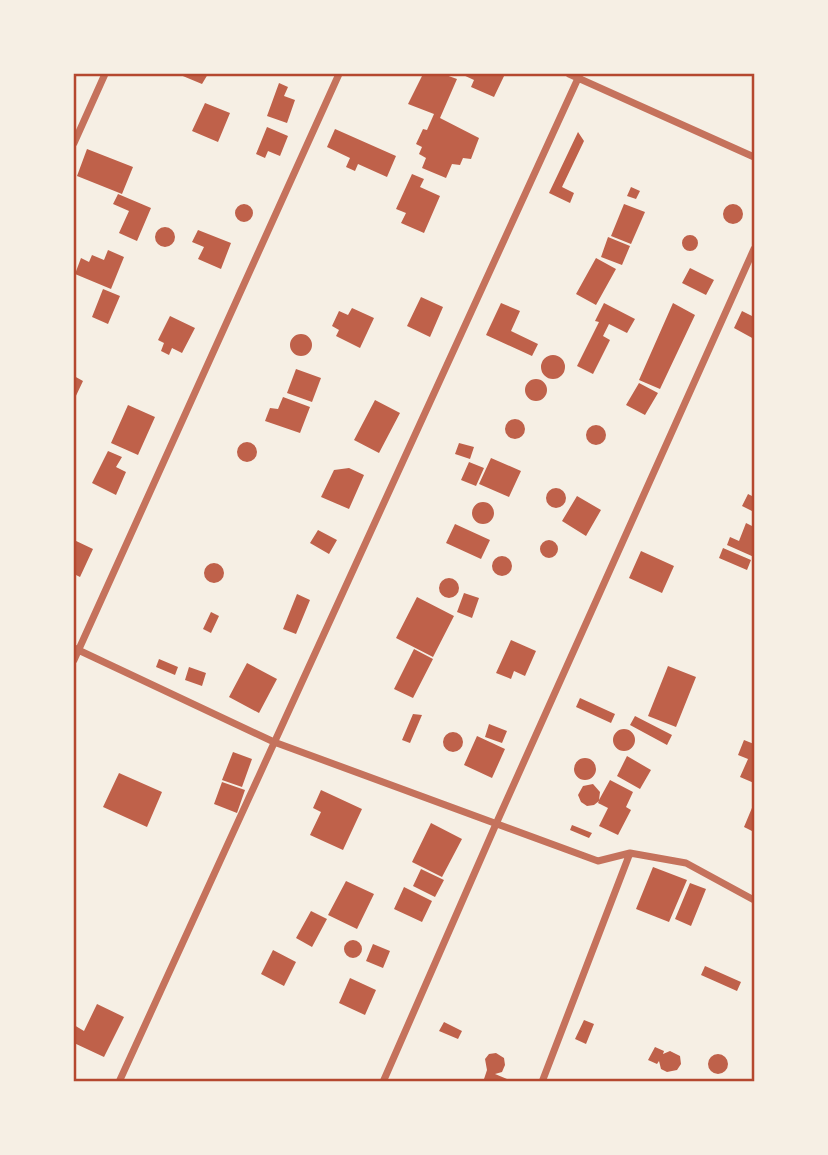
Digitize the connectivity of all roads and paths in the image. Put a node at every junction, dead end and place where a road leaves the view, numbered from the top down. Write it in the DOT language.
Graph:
graph roads {
  1 [pos="105,74"];
  2 [pos="339,74"];
  3 [pos="569,74"];
  4 [pos="579,76"];
  5 [pos="74,142"];
  6 [pos="754,157"];
  7 [pos="754,249"];
  8 [pos="76,649"];
  9 [pos="74,660"];
  10 [pos="274,742"];
  11 [pos="496,824"];
  12 [pos="631,853"];
  13 [pos="754,899"];
  14 [pos="119,1082"];
  15 [pos="383,1082"];
  16 [pos="542,1082"];
  1 -- 5 [label="street"];
  2 -- 8 [label="street"];
  3 -- 4 [label="street"];
  4 -- 6 [label="street"];
  4 -- 10 [label="street"];
  7 -- 11 [label="street"];
  8 -- 9 [label="street"];
  8 -- 10 [label="street"];
  10 -- 11 [label="street"];
  10 -- 14 [label="street"];
  11 -- 12 [label="street"];
  11 -- 15 [label="street"];
  12 -- 13 [label="street"];
  12 -- 16 [label="street"];
}
